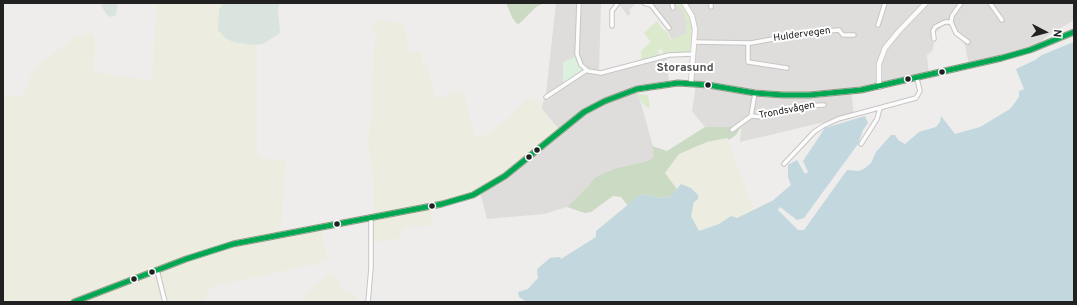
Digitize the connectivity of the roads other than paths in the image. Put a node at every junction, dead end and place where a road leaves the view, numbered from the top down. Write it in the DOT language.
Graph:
graph roads {
  1 [pos="579,3"];
  2 [pos="618,3"];
  3 [pos="644,3"];
  4 [pos="672,3"];
  5 [pos="684,3"];
  6 [pos="886,3"];
  7 [pos="926,3"];
  8 [pos="961,3"];
  9 [pos="990,3"];
  10 [pos="673,8"];
  11 [pos="1002,20"];
  12 [pos="951,22"];
  13 [pos="878,25"];
  14 [pos="612,26"];
  15 [pos="669,28"];
  16 [pos="1074,32"];
  17 [pos="854,35"];
  18 [pos="934,39"];
  19 [pos="694,42"];
  20 [pos="968,42"];
  21 [pos="748,43"];
  22 [pos="693,54"];
  23 [pos="787,68"];
  24 [pos="587,70"];
  25 [pos="917,79"];
  26 [pos="691,83"];
  27 [pos="879,87"];
  28 [pos="755,93"];
  29 [pos="546,97"];
  30 [pos="824,105"];
  31 [pos="880,108"];
  32 [pos="750,116"];
  33 [pos="732,130"];
  34 [pos="861,144"];
  35 [pos="784,164"];
  36 [pos="371,217"];
  37 [pos="157,270"];
  38 [pos="74,302"];
  39 [pos="165,302"];
  40 [pos="368,302"];
  1 -- 24 [label="street"];
  2 -- 14 [label="street"];
  3 -- 15 [label="street"];
  4 -- 10 [label="street"];
  5 -- 19 [label="street"];
  6 -- 13 [label="street"];
  7 -- 27 [label="street"];
  8 -- 12 [label="street"];
  9 -- 11 [label="street"];
  12 -- 18 [label="street"];
  12 -- 20 [label="street"];
  16 -- 25 [label="main road"];
  17 -- 21 [label="street, Huldervegen"];
  19 -- 21 [label="street, Huldervegen"];
  19 -- 22 [label="street"];
  21 -- 23 [label="street"];
  22 -- 24 [label="street"];
  22 -- 26 [label="street"];
  24 -- 29 [label="street"];
  25 -- 27 [label="main road"];
  25 -- 31 [label="street"];
  26 -- 28 [label="main road"];
  26 -- 36 [label="main road"];
  27 -- 28 [label="main road"];
  28 -- 32 [label="street, Trondsvågen"];
  30 -- 32 [label="street, Trondsvågen"];
  31 -- 34 [label="street"];
  31 -- 35 [label="street"];
  32 -- 33 [label="street, Trondsvågen"];
  36 -- 37 [label="main road"];
  36 -- 40 [label="street"];
  37 -- 38 [label="main road"];
  37 -- 39 [label="street"];
}
